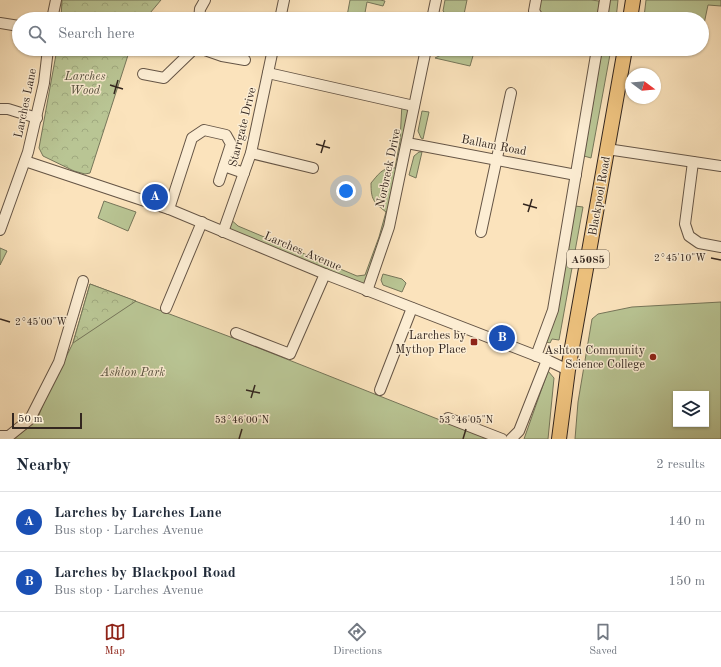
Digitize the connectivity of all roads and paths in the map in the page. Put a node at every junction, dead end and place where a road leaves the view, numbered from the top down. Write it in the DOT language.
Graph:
graph roads {
  1 [pos="56,0"];
  2 [pos="205,0"];
  3 [pos="284,0"];
  4 [pos="436,0"];
  5 [pos="536,0"];
  6 [pos="606,0"];
  7 [pos="633,0"];
  8 [pos="53,12"];
  9 [pos="200,12"];
  10 [pos="281,12"];
  11 [pos="433,12"];
  12 [pos="535,12"];
  13 [pos="603,12"];
  14 [pos="631,12"];
  15 [pos="0,23"];
  16 [pos="12,25"];
  17 [pos="47,56"];
  18 [pos="187,56"];
  19 [pos="222,56"];
  20 [pos="272,56"];
  21 [pos="425,56"];
  22 [pos="596,56"];
  23 [pos="624,56"];
  24 [pos="245,60"];
  25 [pos="268,73"];
  26 [pos="143,74"];
  27 [pos="510,93"];
  28 [pos="414,106"];
  29 [pos="0,109"];
  30 [pos="37,118"];
  31 [pos="407,142"];
  32 [pos="607,149"];
  33 [pos="251,153"];
  34 [pos="497,159"];
  35 [pos="25,161"];
  36 [pos="693,162"];
  37 [pos="224,166"];
  38 [pos="721,166"];
  39 [pos="313,168"];
  40 [pos="244,173"];
  41 [pos="576,175"];
  42 [pos="219,181"];
  43 [pos="169,208"];
  44 [pos="202,222"];
  45 [pos="0,229"];
  46 [pos="223,232"];
  47 [pos="481,232"];
  48 [pos="721,247"];
  49 [pos="325,274"];
  50 [pos="83,281"];
  51 [pos="367,291"];
  52 [pos="166,308"];
  53 [pos="412,308"];
  54 [pos="236,333"];
  55 [pos="536,356"];
  56 [pos="547,360"];
  57 [pos="568,370"];
  58 [pos="380,390"];
  59 [pos="448,418"];
  60 [pos="0,436"];
  61 [pos="502,439"];
  62 [pos="511,439"];
  63 [pos="559,439"];
  1 -- 8 [label="street"];
  2 -- 9 [label="street"];
  3 -- 10 [label="street"];
  4 -- 11 [label="street"];
  5 -- 12 [label="street"];
  6 -- 13 [label="street"];
  7 -- 14 [label="highway"];
  15 -- 16 [label="street"];
  17 -- 30 [label="street, Larches Lane"];
  18 -- 26 [label="street"];
  19 -- 24 [label="street"];
  20 -- 25 [label="street, Starrgate Drive"];
  21 -- 28 [label="street, Norbreck Drive"];
  22 -- 41 [label="street"];
  23 -- 32 [label="highway, Blackpool Road / A5085"];
  25 -- 28 [label="street"];
  25 -- 33 [label="street, Starrgate Drive"];
  27 -- 34 [label="street"];
  28 -- 31 [label="street, Norbreck Drive"];
  29 -- 30 [label="street"];
  30 -- 35 [label="street, Larches Lane"];
  31 -- 34 [label="street, Ballam Road"];
  31 -- 51 [label="street, Norbreck Drive"];
  32 -- 36 [label="street"];
  32 -- 57 [label="highway, Blackpool Road / A5085"];
  33 -- 39 [label="street"];
  33 -- 40 [label="street, Starrgate Drive"];
  34 -- 41 [label="street, Ballam Road"];
  34 -- 47 [label="street"];
  35 -- 43 [label="street, Larches Avenue"];
  35 -- 45 [label="street, Larches Lane"];
  36 -- 38 [label="street"];
  36 -- 48 [label="street"];
  37 -- 40 [label="street"];
  37 -- 42 [label="street"];
  37 -- 43 [label="street"];
  40 -- 46 [label="street, Starrgate Drive"];
  41 -- 55 [label="street"];
  43 -- 44 [label="street, Larches Avenue"];
  44 -- 46 [label="street, Larches Avenue"];
  44 -- 52 [label="street"];
  46 -- 49 [label="street, Larches Avenue"];
  49 -- 51 [label="street, Larches Avenue"];
  49 -- 54 [label="street"];
  50 -- 60 [label="street"];
  51 -- 53 [label="street, Larches Avenue"];
  53 -- 55 [label="street, Larches Avenue"];
  53 -- 58 [label="street"];
  55 -- 56 [label="street, Larches Avenue"];
  56 -- 57 [label="street, Larches Avenue"];
  56 -- 62 [label="street"];
  57 -- 63 [label="highway, Blackpool Road / A5085"];
  59 -- 61 [label="street"];
}
